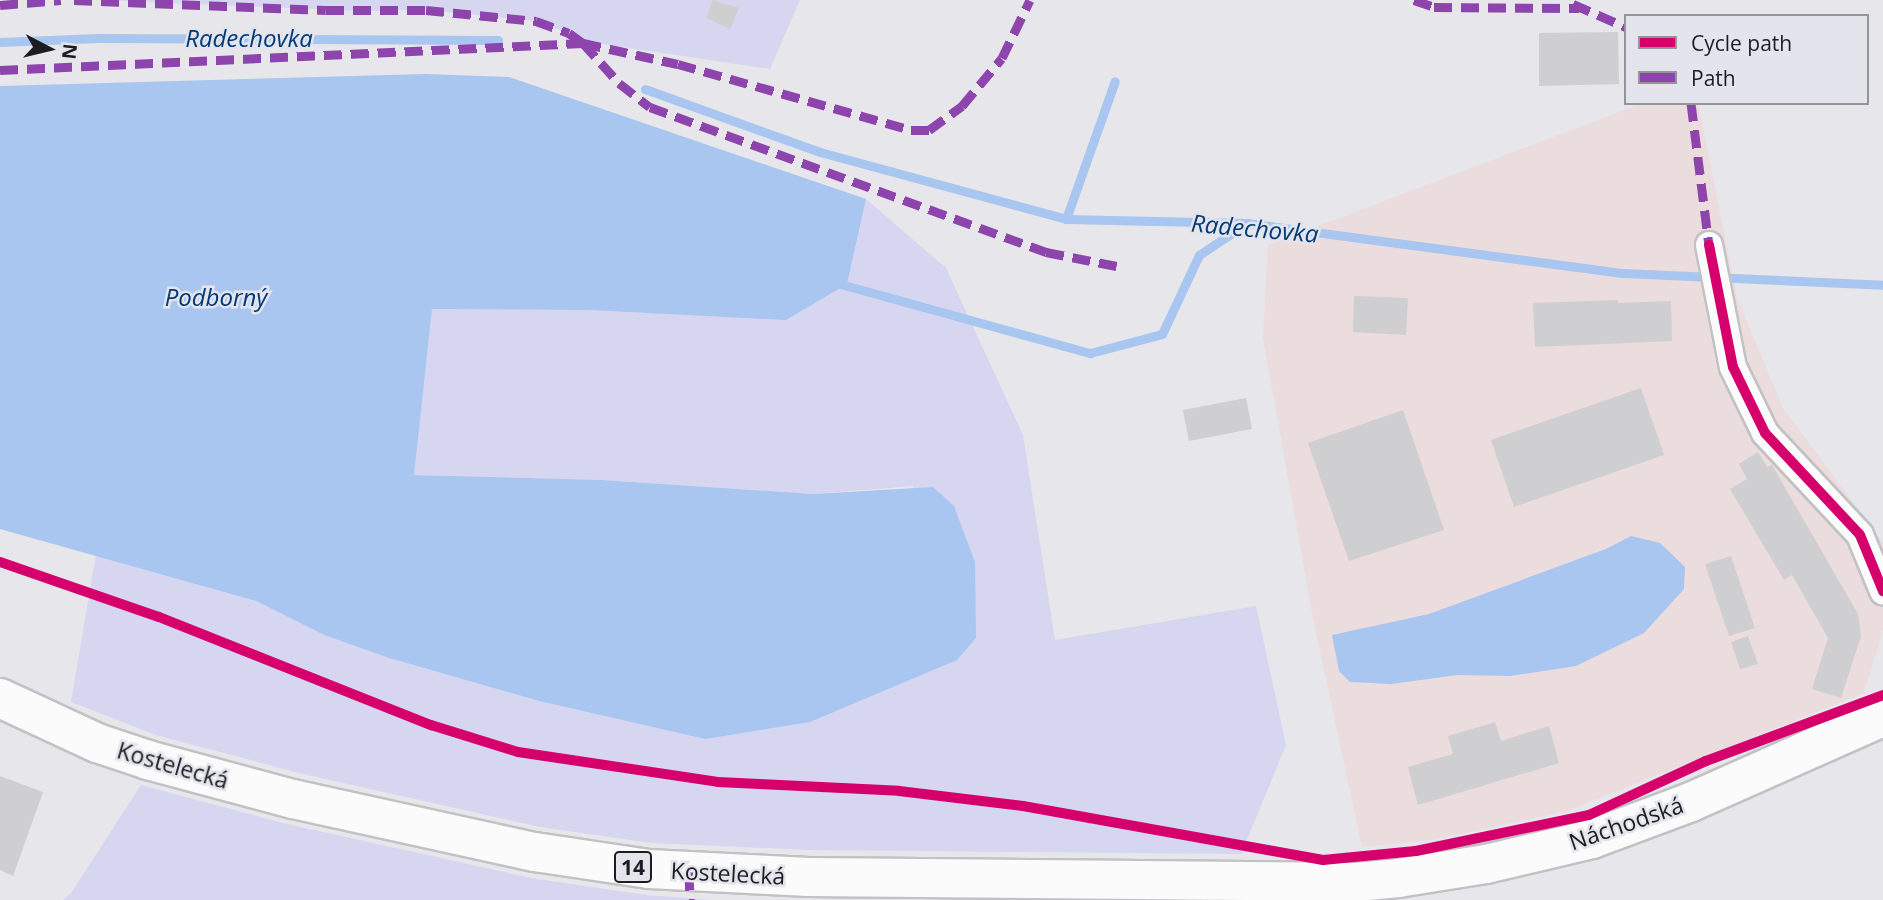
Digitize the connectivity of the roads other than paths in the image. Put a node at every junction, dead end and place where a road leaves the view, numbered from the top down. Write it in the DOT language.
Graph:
graph roads {
  1 [pos="1710,251"];
  2 [pos="1883,591"];
  3 [pos="0,698"];
  4 [pos="1883,717"];
  5 [pos="1356,882"];
  1 -- 2 [label="street"];
  3 -- 5 [label="main road, Kostelecká / 14"];
  4 -- 5 [label="main road, Náchodská / 14"];
}
